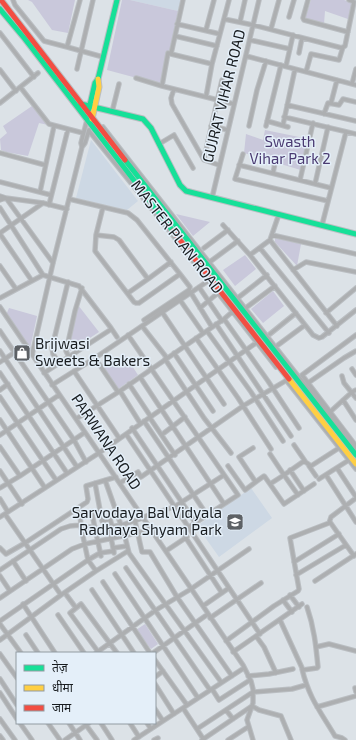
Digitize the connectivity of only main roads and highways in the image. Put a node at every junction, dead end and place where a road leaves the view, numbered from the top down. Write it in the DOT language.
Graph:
graph roads {
  1 [pos="1,0"];
  2 [pos="117,0"];
  3 [pos="0,9"];
  4 [pos="81,104"];
  5 [pos="92,107"];
  6 [pos="90,117"];
  7 [pos="356,234"];
  8 [pos="356,455"];
  9 [pos="356,464"];
  1 -- 4 [label="main road, MASTER PLAN ROAD"];
  2 -- 5 [label="main road"];
  3 -- 6 [label="main road, MASTER PLAN ROAD"];
  4 -- 5 [label="main road"];
  4 -- 6 [label="main road, MASTER PLAN ROAD"];
  5 -- 6 [label="main road"];
  5 -- 7 [label="main road"];
  6 -- 8 [label="main road, MASTER PLAN ROAD"];
  6 -- 9 [label="main road, MASTER PLAN ROAD"];
}
